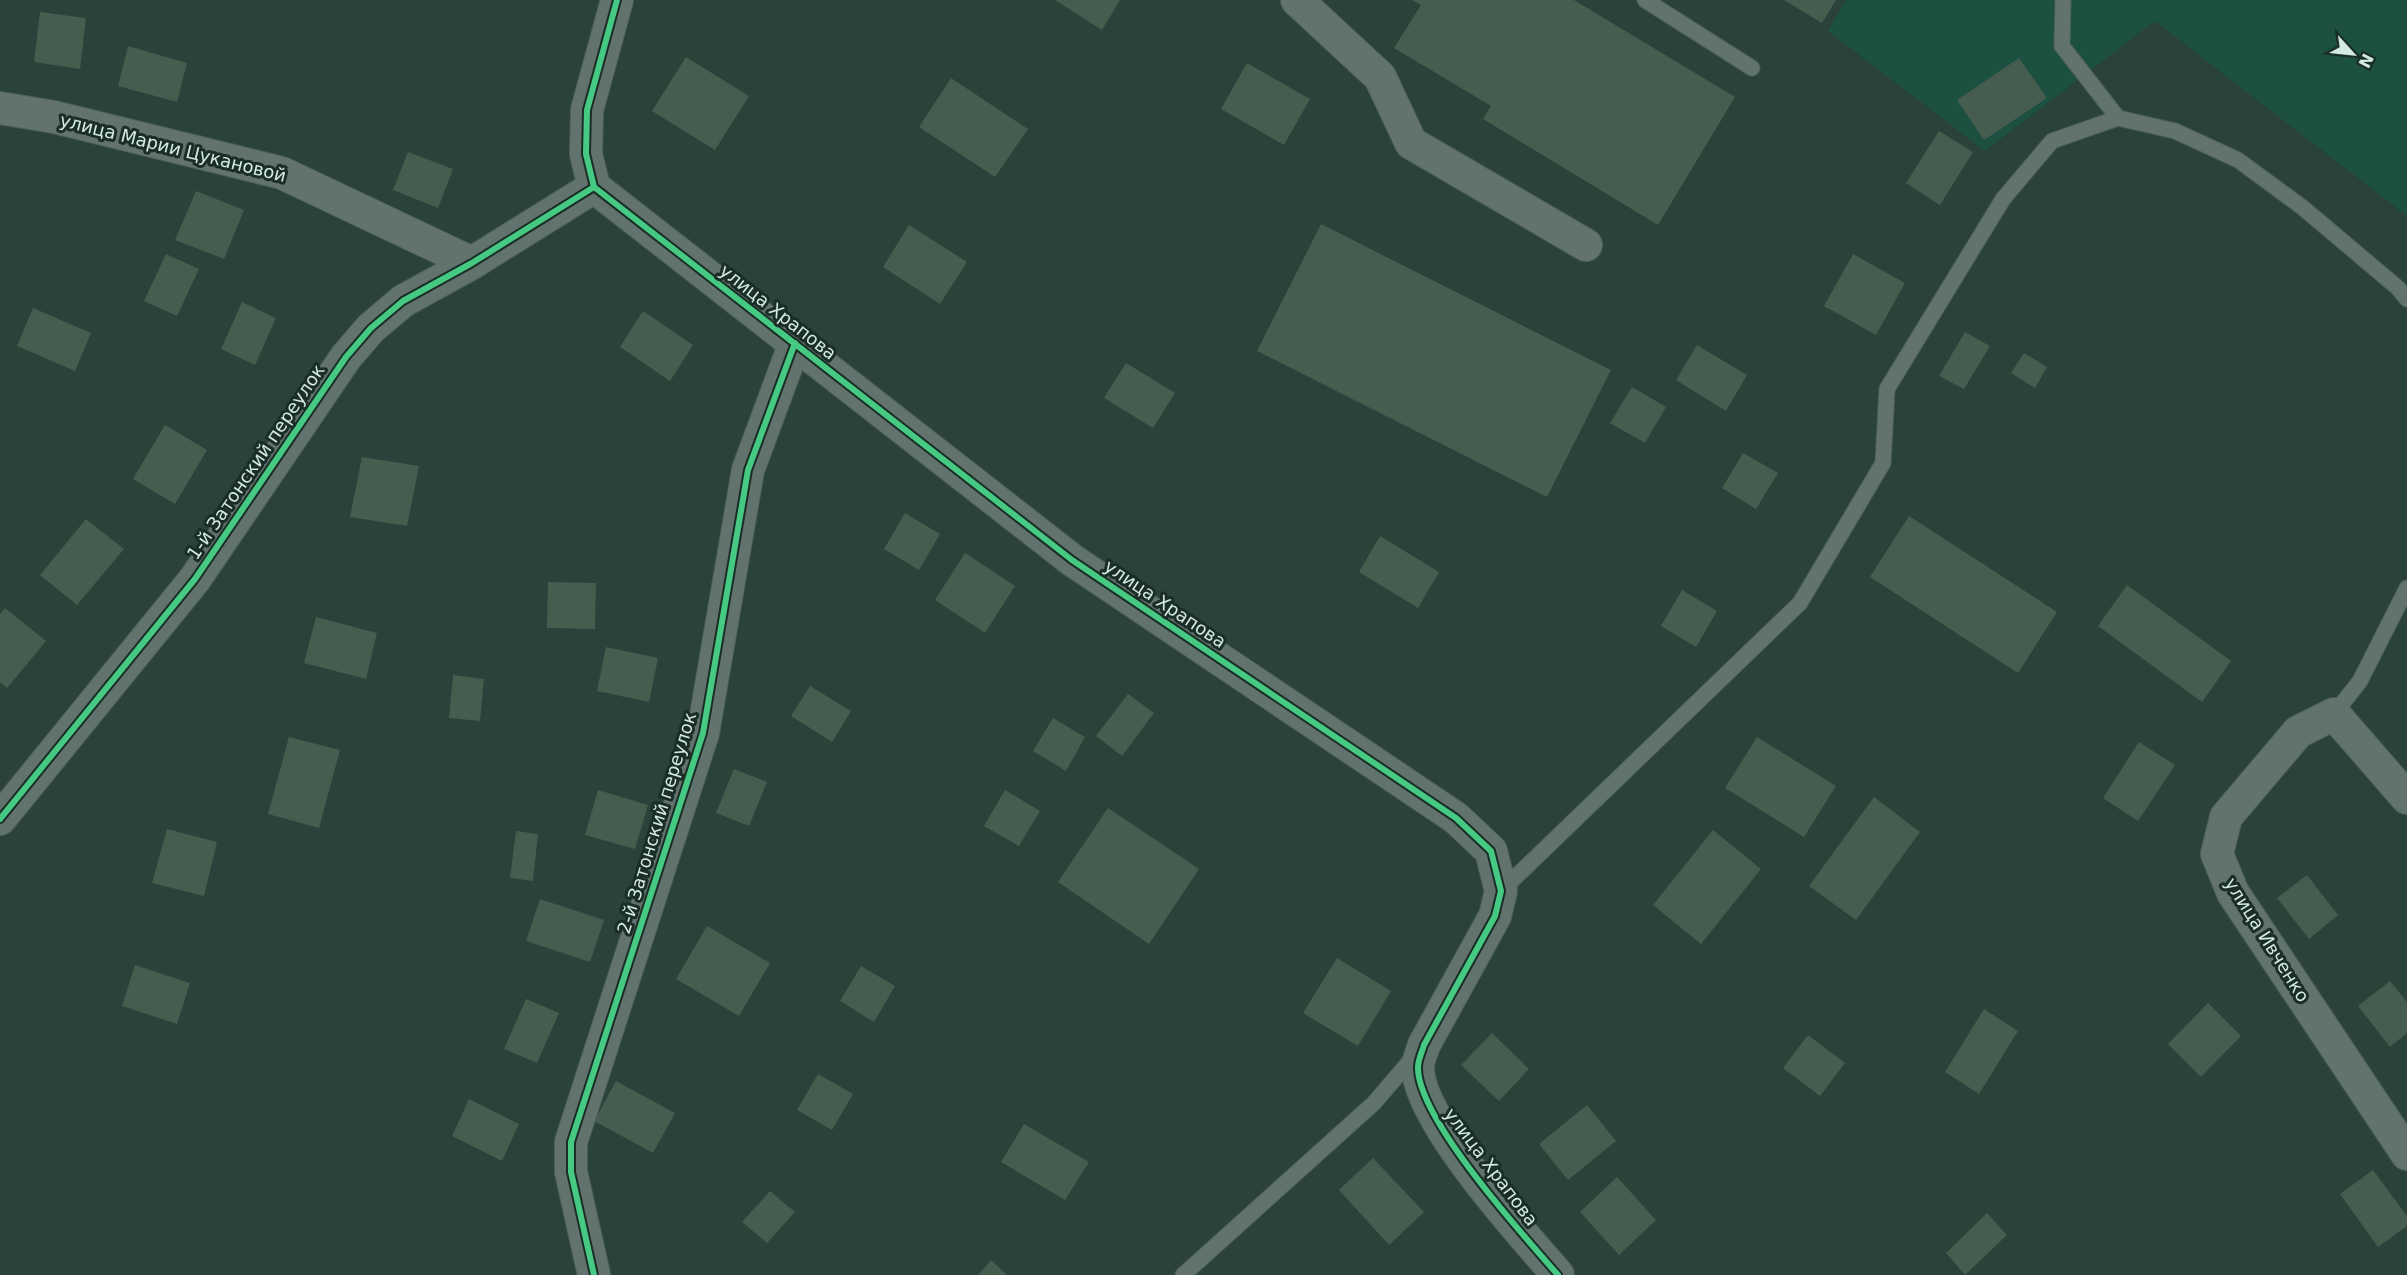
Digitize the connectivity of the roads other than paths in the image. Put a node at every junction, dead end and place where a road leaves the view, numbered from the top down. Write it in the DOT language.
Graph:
graph roads {
  1 [pos="617,0"];
  2 [pos="1297,0"];
  3 [pos="1645,0"];
  4 [pos="2062,0"];
  5 [pos="1752,68"];
  6 [pos="0,108"];
  7 [pos="2118,118"];
  8 [pos="594,187"];
  9 [pos="1586,245"];
  10 [pos="472,263"];
  11 [pos="2407,298"];
  12 [pos="795,343"];
  13 [pos="2407,588"];
  14 [pos="2334,714"];
  15 [pos="2407,798"];
  16 [pos="0,819"];
  17 [pos="1501,891"];
  18 [pos="1424,1045"];
  19 [pos="2407,1154"];
  20 [pos="594,1275"];
  21 [pos="1183,1275"];
  22 [pos="1558,1275"];
  1 -- 8 [label="street"];
  2 -- 9 [label="street"];
  3 -- 5 [label="lane"];
  4 -- 7 [label="lane"];
  6 -- 10 [label="street, улица Марии Цукановой"];
  7 -- 11 [label="lane"];
  7 -- 17 [label="lane"];
  8 -- 10 [label="street, 1-й Затонский переулок"];
  8 -- 12 [label="street, улица Храпова"];
  10 -- 16 [label="street, 1-й Затонский переулок"];
  12 -- 17 [label="street, улица Храпова"];
  12 -- 20 [label="street, 2-й Затонский переулок"];
  13 -- 14 [label="lane"];
  14 -- 15 [label="street"];
  14 -- 19 [label="street, улица Ивченко"];
  17 -- 18 [label="street, улица Храпова"];
  18 -- 21 [label="lane"];
  18 -- 22 [label="street, улица Храпова"];
}
